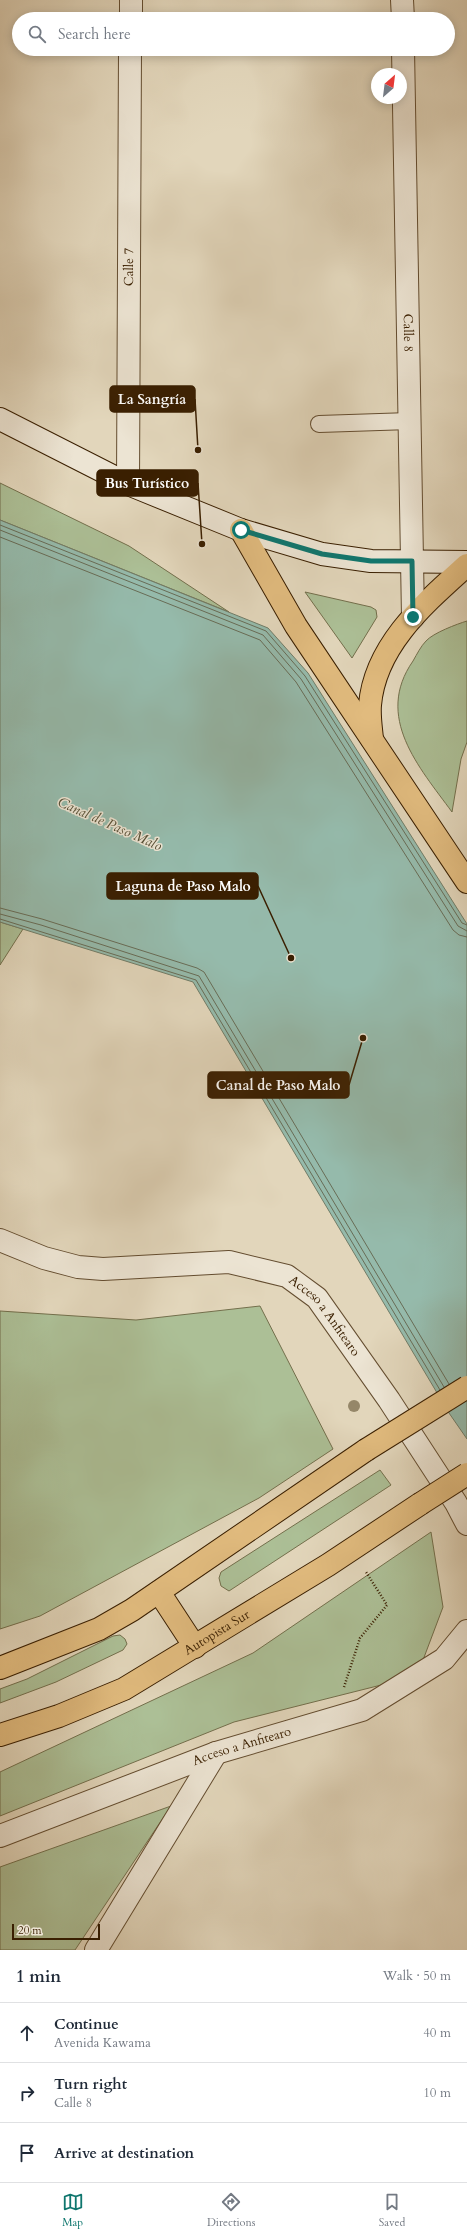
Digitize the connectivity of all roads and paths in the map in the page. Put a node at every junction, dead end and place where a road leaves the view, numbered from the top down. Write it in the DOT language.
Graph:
graph roads {
  1 [pos="131,0"];
  2 [pos="402,0"];
  3 [pos="130,12"];
  4 [pos="403,12"];
  5 [pos="130,56"];
  6 [pos="403,56"];
  7 [pos="0,419"];
  8 [pos="410,421"];
  9 [pos="319,424"];
  10 [pos="128,484"];
  11 [pos="241,530"];
  12 [pos="412,561"];
  13 [pos="467,562"];
  14 [pos="467,565"];
  15 [pos="413,617"];
  16 [pos="372,739"];
  17 [pos="467,882"];
  18 [pos="0,1240"];
  19 [pos="467,1387"];
  20 [pos="467,1474"];
  21 [pos="467,1524"];
  22 [pos="352,1550"];
  23 [pos="159,1592"];
  24 [pos="467,1631"];
  25 [pos="195,1647"];
  26 [pos="0,1668"];
  27 [pos="334,1718"];
  28 [pos="0,1735"];
  29 [pos="216,1753"];
  30 [pos="0,1836"];
  31 [pos="96,1950"];
  1 -- 3 [label="street"];
  2 -- 4 [label="street"];
  5 -- 10 [label="street, Calle 7"];
  6 -- 8 [label="street, Calle 8"];
  7 -- 10 [label="street"];
  8 -- 9 [label="lane"];
  8 -- 12 [label="street, Calle 8"];
  10 -- 11 [label="street"];
  11 -- 12 [label="street"];
  11 -- 16 [label="highway"];
  12 -- 13 [label="street"];
  12 -- 15 [label="street, Calle 8"];
  14 -- 15 [label="highway"];
  15 -- 16 [label="highway"];
  16 -- 17 [label="highway"];
  18 -- 21 [label="street, Acceso a Anfitearo"];
  19 -- 23 [label="highway, bridge"];
  20 -- 22 [label="highway, Autopista Sur, bridge"];
  22 -- 25 [label="highway, Autopista Sur"];
  22 -- 27 [label="path"];
  23 -- 25 [label="highway"];
  23 -- 26 [label="highway"];
  24 -- 27 [label="street, Acceso a Anfitearo"];
  25 -- 28 [label="highway, Autopista Sur"];
  27 -- 29 [label="street, Acceso a Anfitearo"];
  29 -- 30 [label="street, Acceso a Anfitearo"];
  29 -- 31 [label="street"];
}
